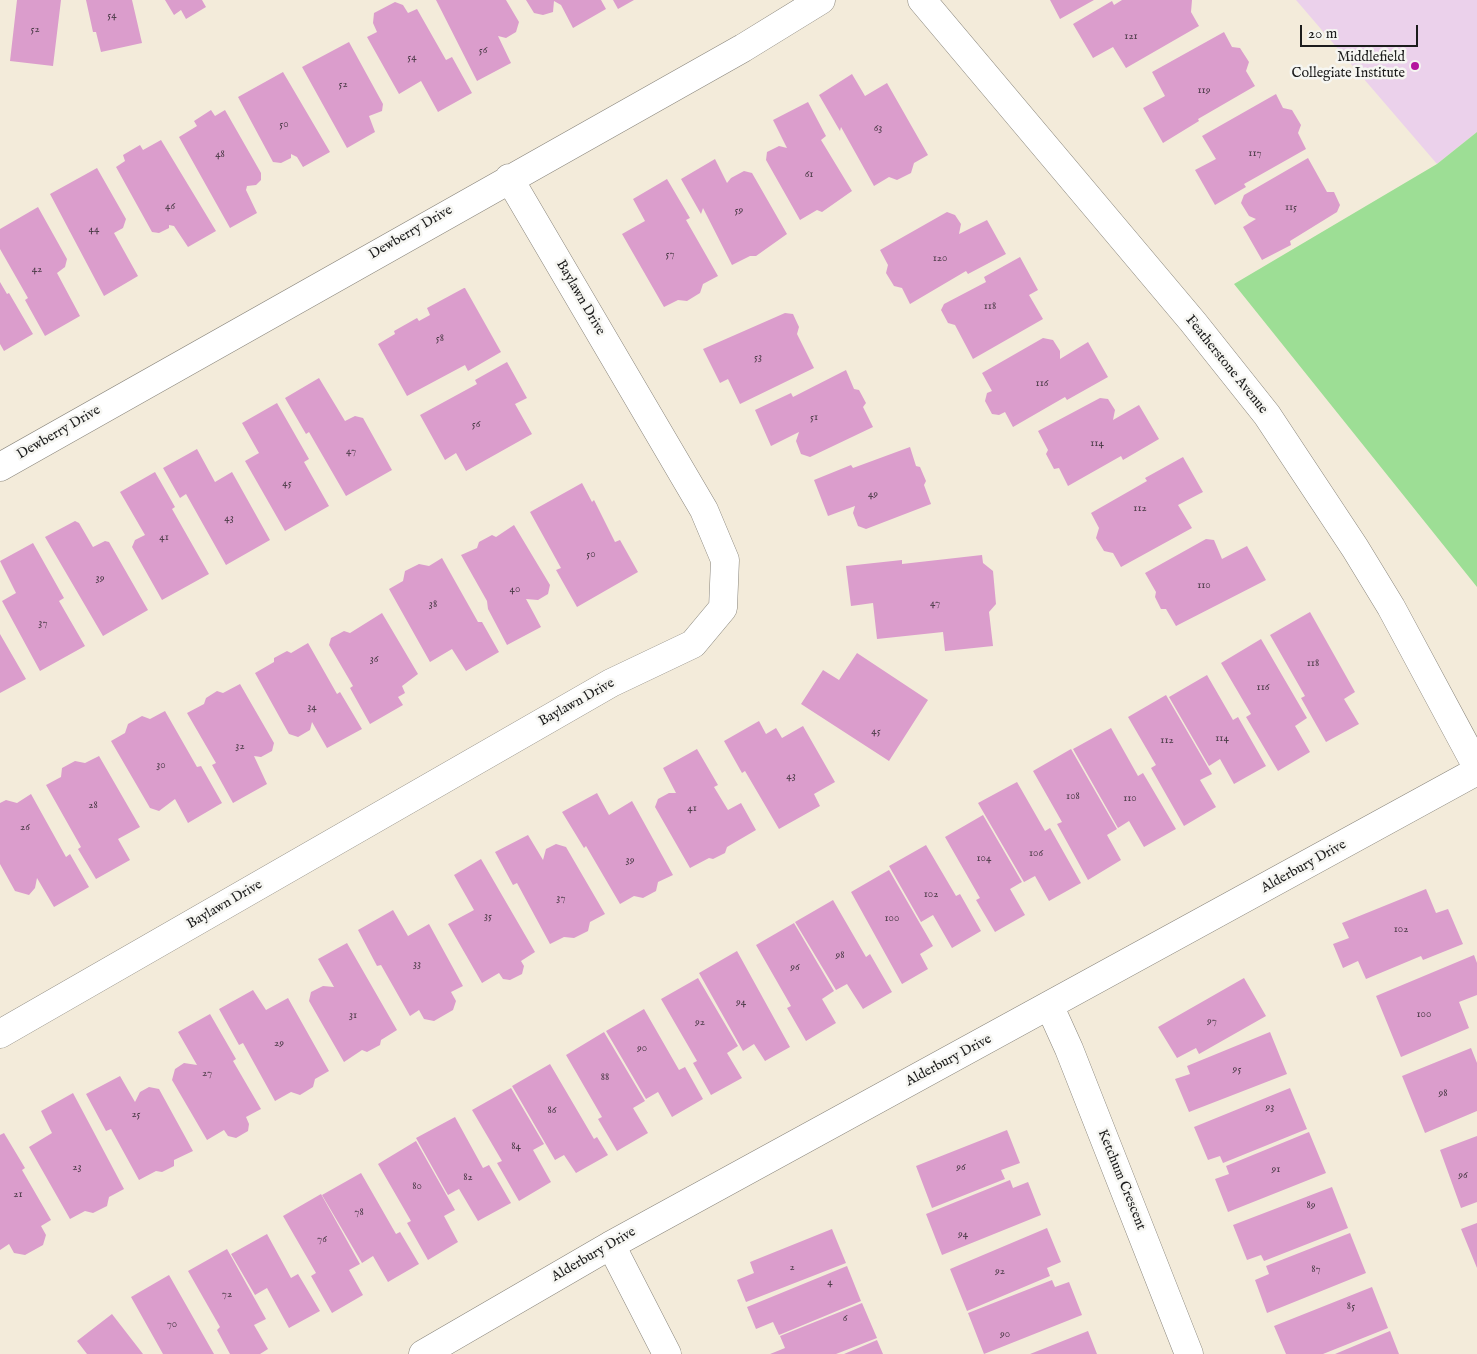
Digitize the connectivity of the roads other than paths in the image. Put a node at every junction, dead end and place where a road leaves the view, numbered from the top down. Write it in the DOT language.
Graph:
graph roads {
  1 [pos="822,0"];
  2 [pos="922,0"];
  3 [pos="509,178"];
  4 [pos="0,467"];
  5 [pos="1477,767"];
  6 [pos="1477,772"];
  7 [pos="1050,1007"];
  8 [pos="0,1034"];
  9 [pos="611,1244"];
  10 [pos="423,1354"];
  11 [pos="667,1354"];
  12 [pos="1189,1354"];
  1 -- 3 [label="street, Dewberry Drive"];
  2 -- 5 [label="street, Featherstone Avenue"];
  3 -- 4 [label="street, Dewberry Drive"];
  3 -- 8 [label="street, Baylawn Drive"];
  6 -- 7 [label="street, Alderbury Drive"];
  7 -- 9 [label="street, Alderbury Drive"];
  7 -- 12 [label="street, Ketchum Crescent"];
  9 -- 10 [label="street, Alderbury Drive"];
  9 -- 11 [label="street"];
}
